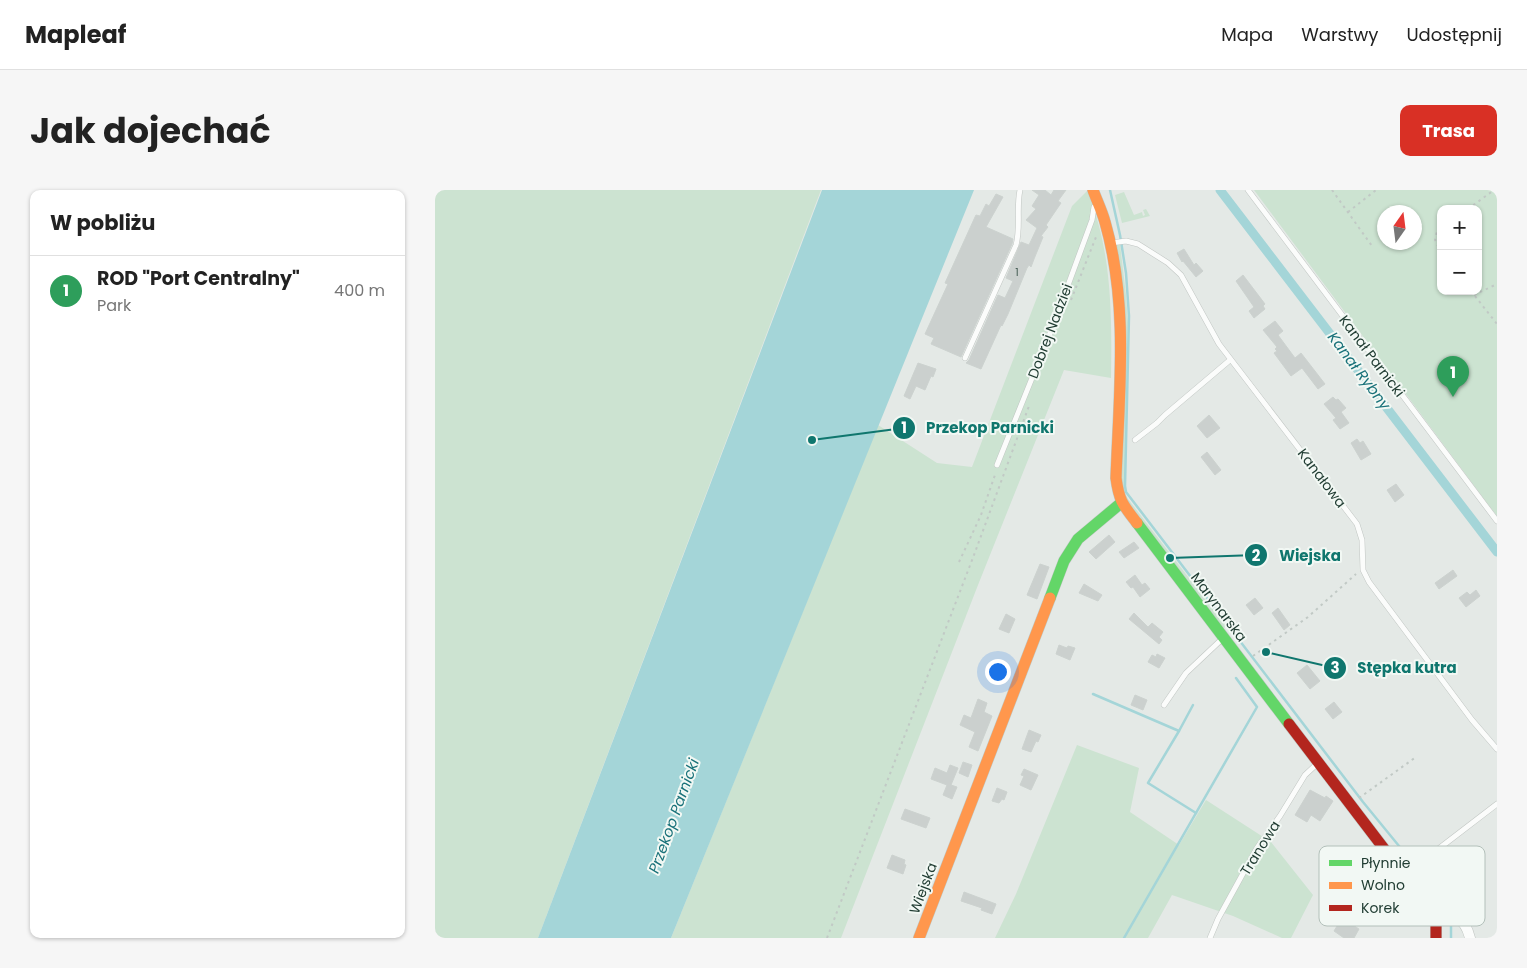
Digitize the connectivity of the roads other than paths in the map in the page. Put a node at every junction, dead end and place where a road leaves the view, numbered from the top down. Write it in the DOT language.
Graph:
graph roads {
  1 [pos="1020,190"];
  2 [pos="1248,190"];
  3 [pos="1094,192"];
  4 [pos="1113,243"];
  5 [pos="965,358"];
  6 [pos="1230,360"];
  7 [pos="1135,440"];
  8 [pos="997,465"];
  9 [pos="1121,502"];
  10 [pos="1497,521"];
  11 [pos="1223,637"];
  12 [pos="1164,705"];
  13 [pos="1497,749"];
  14 [pos="1319,763"];
  15 [pos="1497,804"];
  16 [pos="1385,846"];
  17 [pos="1442,846"];
  18 [pos="1465,926"];
  19 [pos="919,938"];
  20 [pos="1210,938"];
  21 [pos="1470,938"];
  1 -- 5 [label="lane"];
  2 -- 10 [label="lane, Kanał Parnicki"];
  3 -- 4 [label="street, Marynarska"];
  3 -- 8 [label="lane, Dobrej Nadziei"];
  4 -- 6 [label="lane, Kanałowa"];
  4 -- 9 [label="street, Marynarska"];
  6 -- 7 [label="lane"];
  6 -- 13 [label="lane, Kanałowa"];
  9 -- 11 [label="street, Marynarska"];
  9 -- 19 [label="street, Wiejska"];
  11 -- 12 [label="lane"];
  11 -- 14 [label="street, Marynarska"];
  14 -- 16 [label="street, Marynarska"];
  14 -- 20 [label="lane, Tranowa"];
  15 -- 17 [label="lane"];
  18 -- 21 [label="street"];
}
